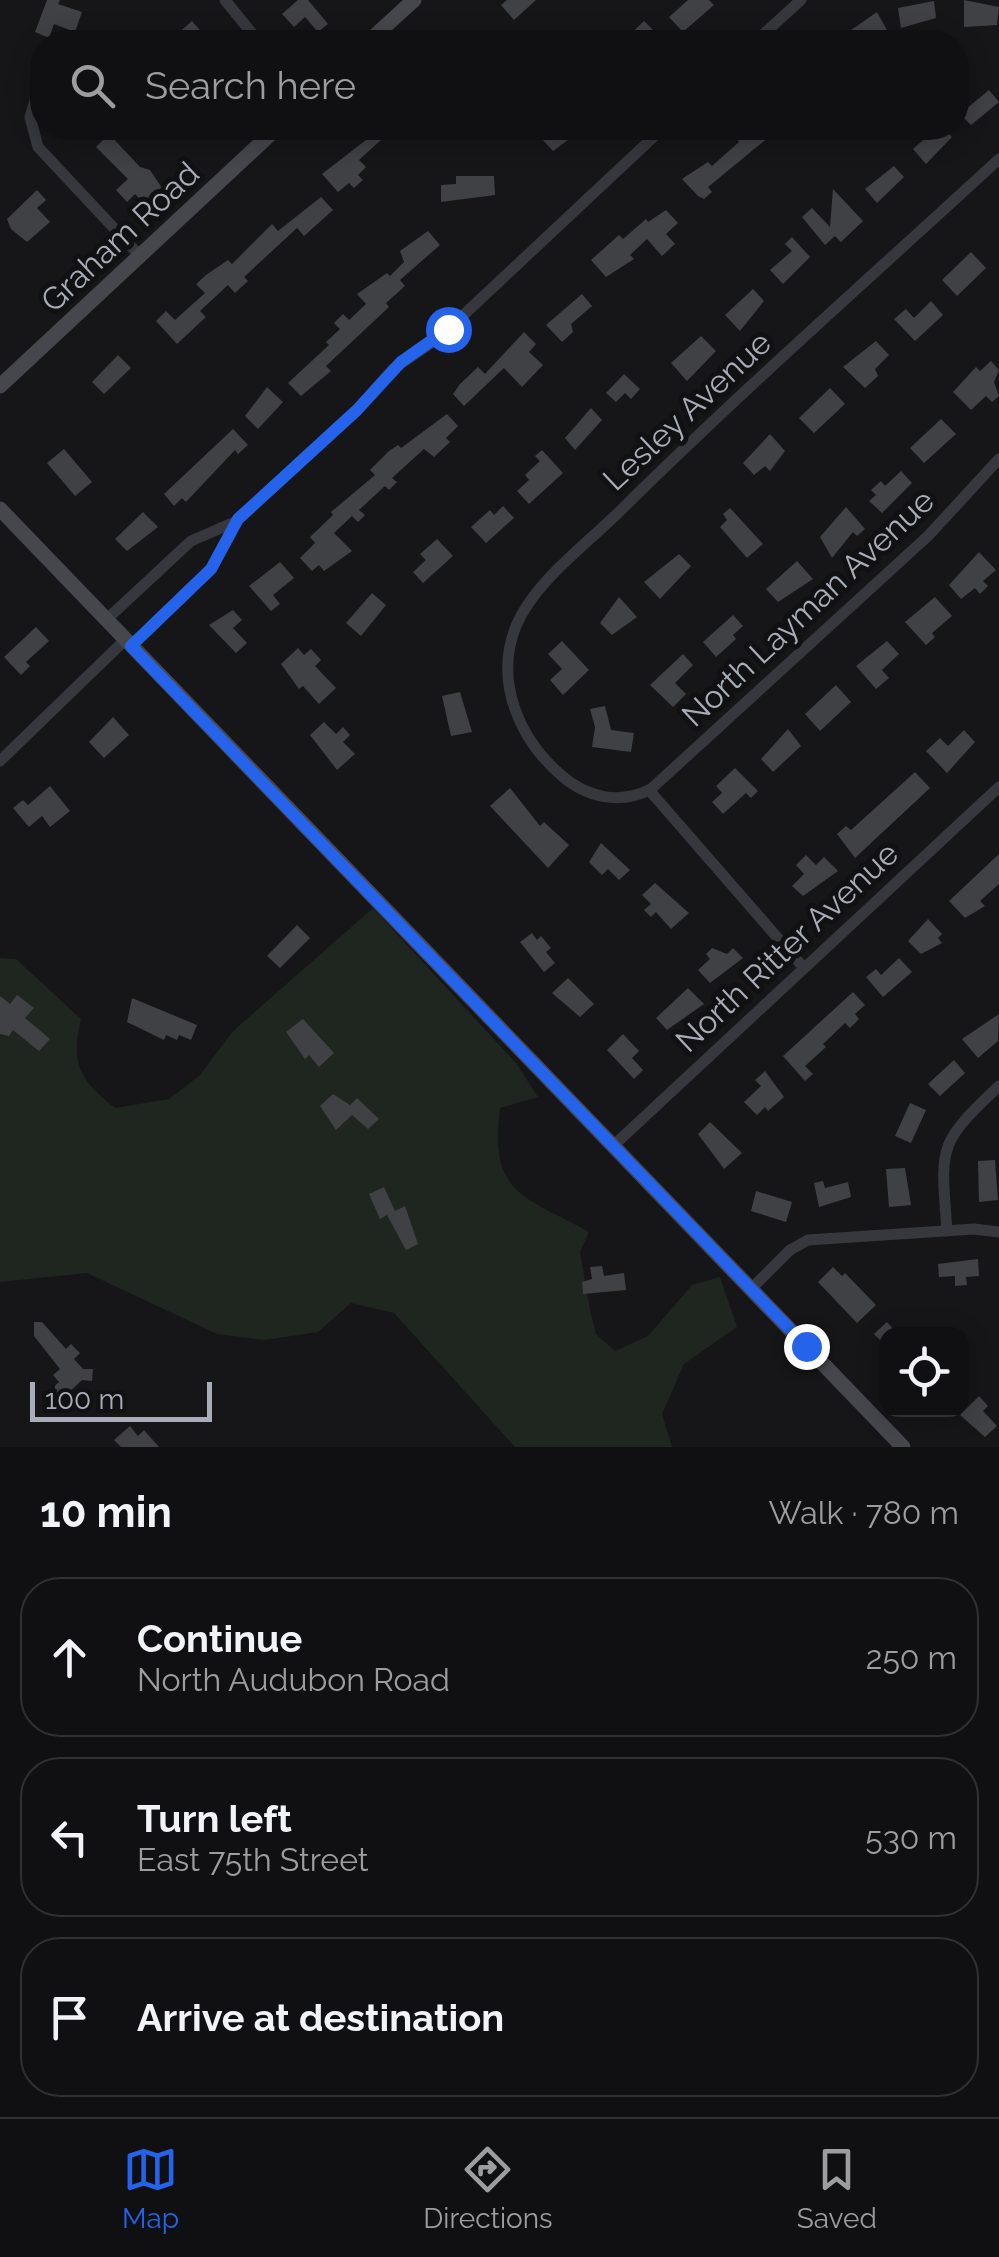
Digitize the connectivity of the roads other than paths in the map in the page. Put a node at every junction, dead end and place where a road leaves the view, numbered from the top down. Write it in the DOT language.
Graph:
graph roads {
  1 [pos="224,0"];
  2 [pos="414,0"];
  3 [pos="801,0"];
  4 [pos="249,30"];
  5 [pos="381,30"];
  6 [pos="768,30"];
  7 [pos="36,140"];
  8 [pos="265,140"];
  9 [pos="650,140"];
  10 [pos="999,159"];
  11 [pos="140,256"];
  12 [pos="0,386"];
  13 [pos="999,459"];
  14 [pos="0,509"];
  15 [pos="237,521"];
  16 [pos="106,620"];
  17 [pos="128,643"];
  18 [pos="0,762"];
  19 [pos="999,788"];
  20 [pos="649,790"];
  21 [pos="804,968"];
  22 [pos="999,1086"];
  23 [pos="613,1146"];
  24 [pos="947,1231"];
  25 [pos="999,1232"];
  26 [pos="750,1288"];
  27 [pos="903,1447"];
  1 -- 4 [label="street"];
  2 -- 5 [label="street"];
  3 -- 6 [label="street"];
  7 -- 11 [label="street"];
  8 -- 11 [label="street, Graham Road"];
  9 -- 15 [label="street"];
  10 -- 20 [label="street, Lesley Avenue"];
  11 -- 12 [label="street, Graham Road"];
  13 -- 20 [label="street, North Layman Avenue"];
  14 -- 16 [label="street"];
  15 -- 16 [label="street"];
  15 -- 17 [label="street"];
  16 -- 17 [label="street"];
  17 -- 18 [label="street"];
  17 -- 23 [label="street"];
  19 -- 21 [label="street, North Ritter Avenue"];
  20 -- 21 [label="street"];
  21 -- 23 [label="street, North Ritter Avenue"];
  22 -- 24 [label="street"];
  23 -- 26 [label="street"];
  24 -- 25 [label="street"];
  24 -- 26 [label="street"];
  26 -- 27 [label="street"];
}
